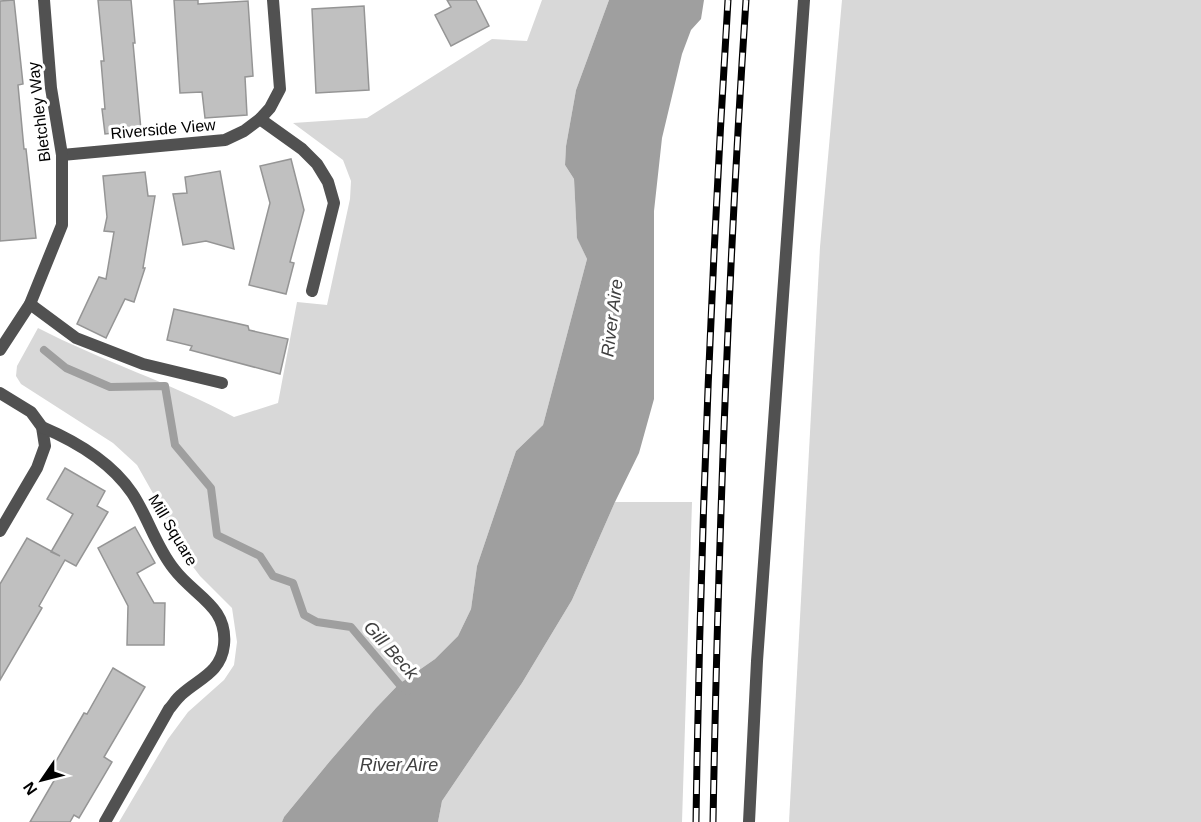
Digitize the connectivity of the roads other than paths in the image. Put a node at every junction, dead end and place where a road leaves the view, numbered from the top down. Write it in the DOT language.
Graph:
graph roads {
  1 [pos="44,0"];
  2 [pos="273,0"];
  3 [pos="804,0"];
  4 [pos="260,119"];
  5 [pos="62,155"];
  6 [pos="312,291"];
  7 [pos="30,304"];
  8 [pos="0,350"];
  9 [pos="222,382"];
  10 [pos="0,393"];
  11 [pos="42,427"];
  12 [pos="0,531"];
  13 [pos="105,822"];
  14 [pos="749,822"];
  1 -- 5 [label="street, Bletchley Way"];
  2 -- 4 [label="street, Riverside View"];
  3 -- 14 [label="street"];
  4 -- 5 [label="street, Riverside View"];
  4 -- 6 [label="street"];
  5 -- 7 [label="street, Bletchley Way"];
  7 -- 8 [label="street, Bletchley Way"];
  7 -- 9 [label="street"];
  10 -- 11 [label="street, Mill Square"];
  11 -- 12 [label="street"];
  11 -- 13 [label="street, Mill Square"];
}
